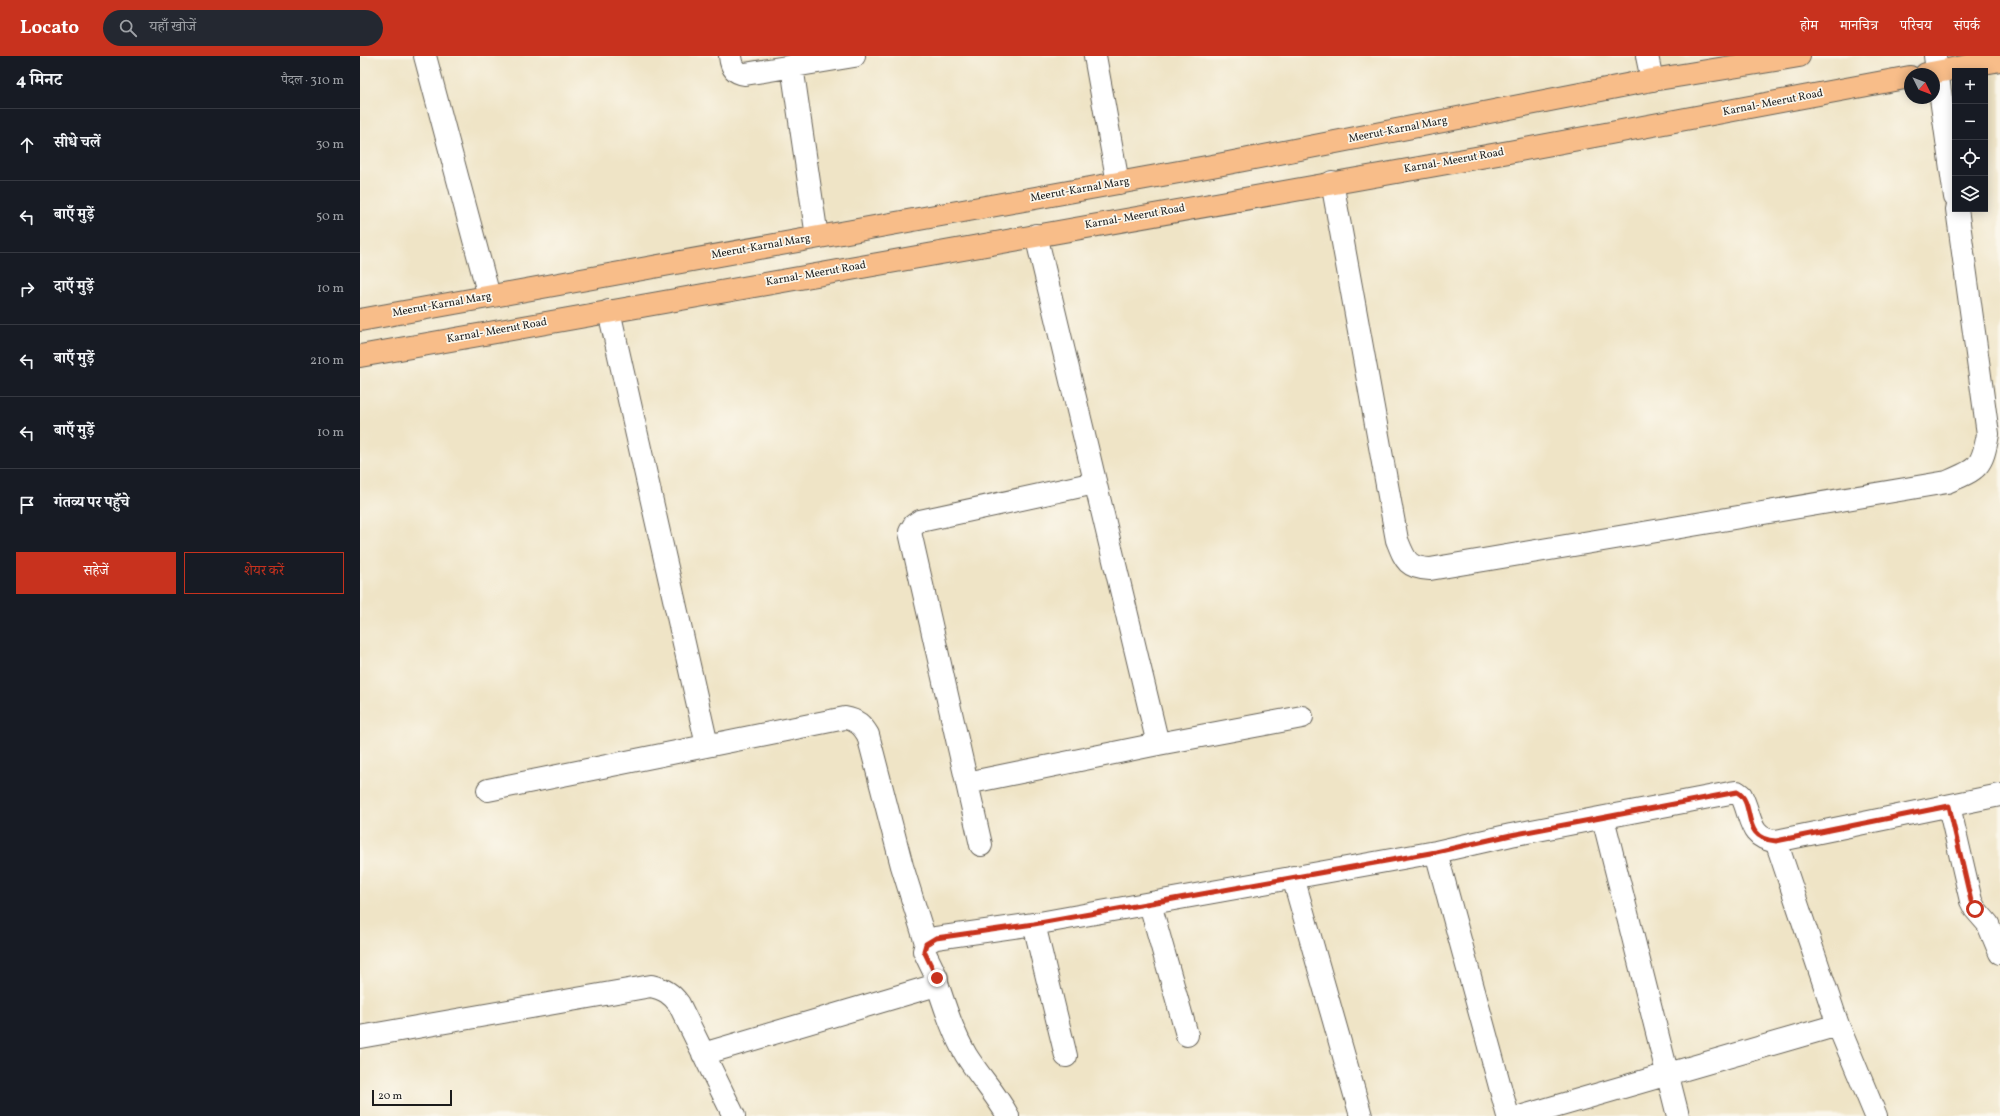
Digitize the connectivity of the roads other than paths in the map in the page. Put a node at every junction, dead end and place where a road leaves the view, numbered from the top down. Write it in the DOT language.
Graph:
graph roads {
  1 [pos="425,56"];
  2 [pos="730,56"];
  3 [pos="854,56"];
  4 [pos="1096,56"];
  5 [pos="1647,56"];
  6 [pos="1790,57"];
  7 [pos="817,59"];
  8 [pos="2000,60"];
  9 [pos="792,66"];
  10 [pos="1933,67"];
  11 [pos="1904,78"];
  12 [pos="1652,80"];
  13 [pos="1952,179"];
  14 [pos="1332,182"];
  15 [pos="1118,183"];
  16 [pos="1957,212"];
  17 [pos="1036,235"];
  18 [pos="817,237"];
  19 [pos="489,296"];
  20 [pos="609,311"];
  21 [pos="360,320"];
  22 [pos="360,356"];
  23 [pos="1095,482"];
  24 [pos="1302,717"];
  25 [pos="1158,744"];
  26 [pos="707,745"];
  27 [pos="967,783"];
  28 [pos="488,790"];
  29 [pos="2000,795"];
  30 [pos="1949,806"];
  31 [pos="1603,818"];
  32 [pos="1776,841"];
  33 [pos="981,845"];
  34 [pos="1436,852"];
  35 [pos="1293,877"];
  36 [pos="1150,904"];
  37 [pos="1034,924"];
  38 [pos="926,944"];
  39 [pos="2000,953"];
  40 [pos="937,983"];
  41 [pos="1838,1025"];
  42 [pos="1187,1035"];
  43 [pos="360,1037"];
  44 [pos="702,1054"];
  45 [pos="1066,1056"];
  46 [pos="1667,1076"];
  47 [pos="734,1116"];
  48 [pos="1008,1116"];
  49 [pos="1361,1116"];
  50 [pos="1508,1116"];
  51 [pos="1524,1116"];
  52 [pos="1678,1116"];
  53 [pos="1876,1116"];
  1 -- 19 [label="street"];
  2 -- 9 [label="street"];
  3 -- 7 [label="street"];
  4 -- 15 [label="street"];
  5 -- 12 [label="street"];
  6 -- 12 [label="highway, Meerut-Karnal Marg"];
  7 -- 9 [label="street"];
  8 -- 10 [label="highway"];
  9 -- 18 [label="street"];
  10 -- 13 [label="street"];
  11 -- 14 [label="highway, Karnal- Meerut Road"];
  12 -- 15 [label="highway, Meerut-Karnal Marg"];
  14 -- 16 [label="street"];
  14 -- 17 [label="highway, Karnal- Meerut Road"];
  15 -- 18 [label="highway, Meerut-Karnal Marg"];
  17 -- 20 [label="highway, Karnal- Meerut Road"];
  17 -- 23 [label="street"];
  18 -- 19 [label="highway, Meerut-Karnal Marg"];
  19 -- 21 [label="highway, Meerut-Karnal Marg"];
  20 -- 22 [label="highway, Karnal- Meerut Road"];
  20 -- 26 [label="street"];
  23 -- 25 [label="street"];
  23 -- 27 [label="street"];
  24 -- 25 [label="street"];
  25 -- 27 [label="street"];
  26 -- 28 [label="street"];
  26 -- 38 [label="street"];
  27 -- 33 [label="street"];
  29 -- 30 [label="street"];
  30 -- 32 [label="street"];
  30 -- 39 [label="street"];
  31 -- 32 [label="street"];
  31 -- 34 [label="street"];
  31 -- 46 [label="street"];
  32 -- 41 [label="street"];
  34 -- 35 [label="street"];
  34 -- 50 [label="street"];
  35 -- 36 [label="street"];
  35 -- 49 [label="street"];
  36 -- 37 [label="street"];
  36 -- 42 [label="street"];
  37 -- 38 [label="street"];
  37 -- 45 [label="street"];
  38 -- 40 [label="street"];
  40 -- 44 [label="street"];
  40 -- 48 [label="street"];
  41 -- 46 [label="street"];
  41 -- 53 [label="street"];
  43 -- 44 [label="street"];
  44 -- 47 [label="street"];
  46 -- 51 [label="street"];
  46 -- 52 [label="street"];
}
